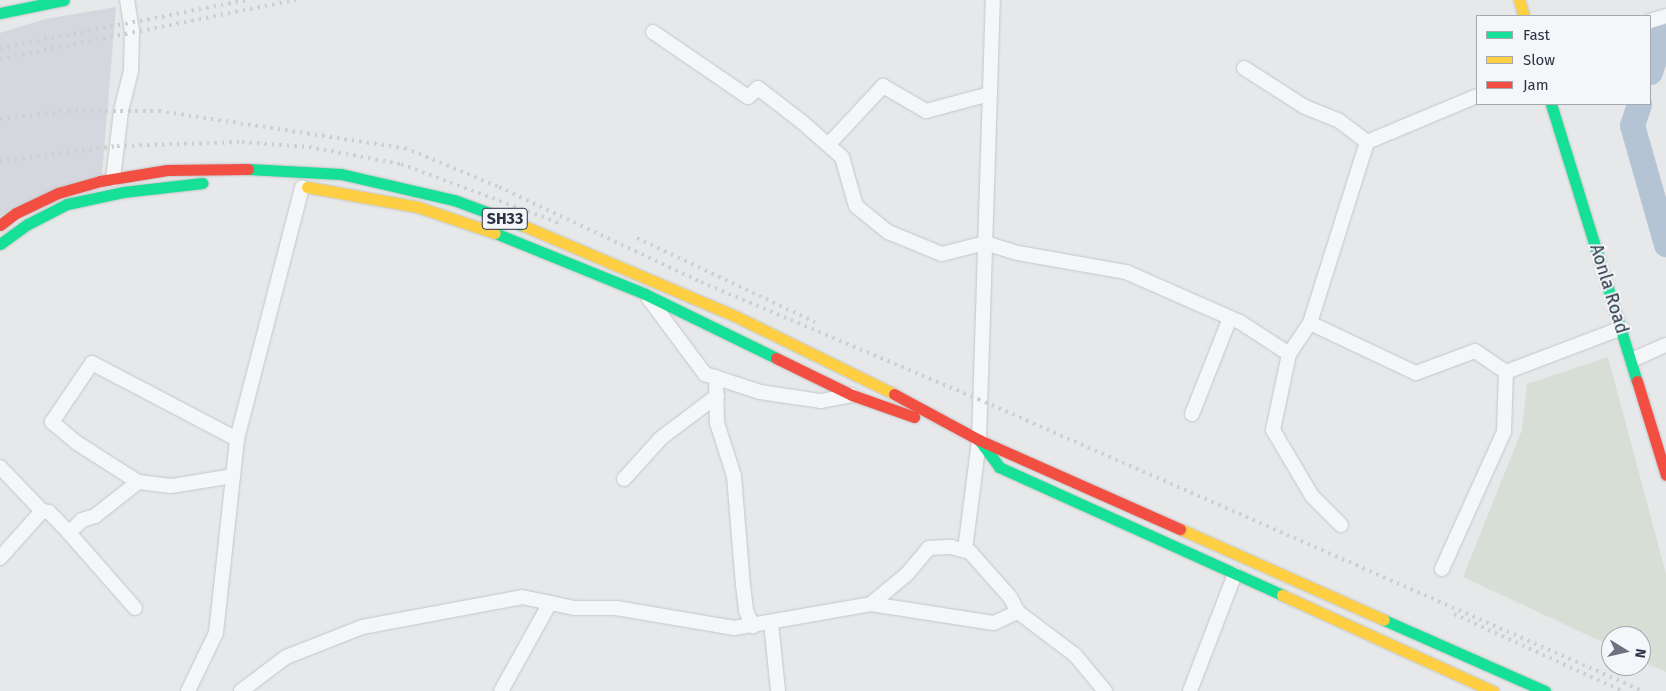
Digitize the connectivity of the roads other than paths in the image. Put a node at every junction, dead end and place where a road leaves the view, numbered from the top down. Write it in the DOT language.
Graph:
graph roads {
  1 [pos="64,0"];
  2 [pos="127,0"];
  3 [pos="993,0"];
  4 [pos="1521,1"];
  5 [pos="0,14"];
  6 [pos="1524,15"];
  7 [pos="1666,16"];
  8 [pos="1651,22"];
  9 [pos="653,32"];
  10 [pos="1244,68"];
  11 [pos="990,94"];
  12 [pos="1476,96"];
  13 [pos="1550,105"];
  14 [pos="1367,142"];
  15 [pos="828,145"];
  16 [pos="113,179"];
  17 [pos="216,184"];
  18 [pos="286,186"];
  19 [pos="302,187"];
  20 [pos="0,225"];
  21 [pos="985,243"];
  22 [pos="0,244"];
  23 [pos="645,294"];
  24 [pos="1230,318"];
  25 [pos="1310,323"];
  26 [pos="1622,328"];
  27 [pos="1666,345"];
  28 [pos="1289,354"];
  29 [pos="1632,360"];
  30 [pos="1506,372"];
  31 [pos="716,377"];
  32 [pos="852,395"];
  33 [pos="717,396"];
  34 [pos="1192,414"];
  35 [pos="237,439"];
  36 [pos="979,440"];
  37 [pos="0,467"];
  38 [pos="1666,475"];
  39 [pos="233,476"];
  40 [pos="624,479"];
  41 [pos="138,482"];
  42 [pos="42,511"];
  43 [pos="1341,525"];
  44 [pos="69,533"];
  45 [pos="965,550"];
  46 [pos="0,558"];
  47 [pos="1442,569"];
  48 [pos="1235,574"];
  49 [pos="550,603"];
  50 [pos="871,604"];
  51 [pos="135,608"];
  52 [pos="1018,612"];
  53 [pos="771,623"];
  54 [pos="753,626"];
  55 [pos="188,691"];
  56 [pos="241,691"];
  57 [pos="501,691"];
  58 [pos="778,691"];
  59 [pos="1105,691"];
  60 [pos="1190,691"];
  61 [pos="1493,691"];
  62 [pos="1544,691"];
  1 -- 5 [label="main road"];
  2 -- 16 [label="street"];
  3 -- 11 [label="street"];
  4 -- 6 [label="main road"];
  7 -- 8 [label="street"];
  9 -- 15 [label="street"];
  10 -- 14 [label="street"];
  11 -- 15 [label="street"];
  11 -- 21 [label="street"];
  12 -- 14 [label="street"];
  13 -- 26 [label="main road, Aonla Road"];
  14 -- 25 [label="street"];
  15 -- 21 [label="street"];
  16 -- 20 [label="main road, SH33"];
  16 -- 36 [label="main road, SH33"];
  17 -- 22 [label="main road"];
  18 -- 19 [label="main road, SH33"];
  19 -- 23 [label="main road, SH33"];
  19 -- 35 [label="street"];
  21 -- 24 [label="street"];
  21 -- 36 [label="street"];
  23 -- 31 [label="street"];
  23 -- 32 [label="main road, SH33"];
  24 -- 28 [label="street"];
  24 -- 34 [label="street"];
  25 -- 28 [label="street"];
  25 -- 30 [label="street"];
  26 -- 29 [label="main road, Aonla Road"];
  26 -- 30 [label="street"];
  27 -- 29 [label="street"];
  28 -- 43 [label="street"];
  29 -- 38 [label="main road, Aonla Road"];
  30 -- 47 [label="street"];
  31 -- 32 [label="street"];
  31 -- 33 [label="street"];
  32 -- 36 [label="main road, SH33"];
  33 -- 40 [label="street"];
  33 -- 54 [label="street"];
  35 -- 39 [label="street"];
  35 -- 41 [label="street"];
  36 -- 45 [label="street"];
  36 -- 48 [label="main road"];
  36 -- 62 [label="main road"];
  37 -- 42 [label="street"];
  39 -- 41 [label="street"];
  39 -- 55 [label="street"];
  41 -- 44 [label="street"];
  42 -- 44 [label="street"];
  42 -- 46 [label="street"];
  44 -- 51 [label="street"];
  45 -- 50 [label="street"];
  45 -- 52 [label="street"];
  48 -- 60 [label="street"];
  48 -- 61 [label="main road"];
  49 -- 54 [label="street"];
  49 -- 56 [label="street"];
  49 -- 57 [label="street"];
  50 -- 52 [label="street"];
  50 -- 53 [label="street"];
  52 -- 59 [label="street"];
  53 -- 54 [label="street"];
  53 -- 58 [label="street"];
}
